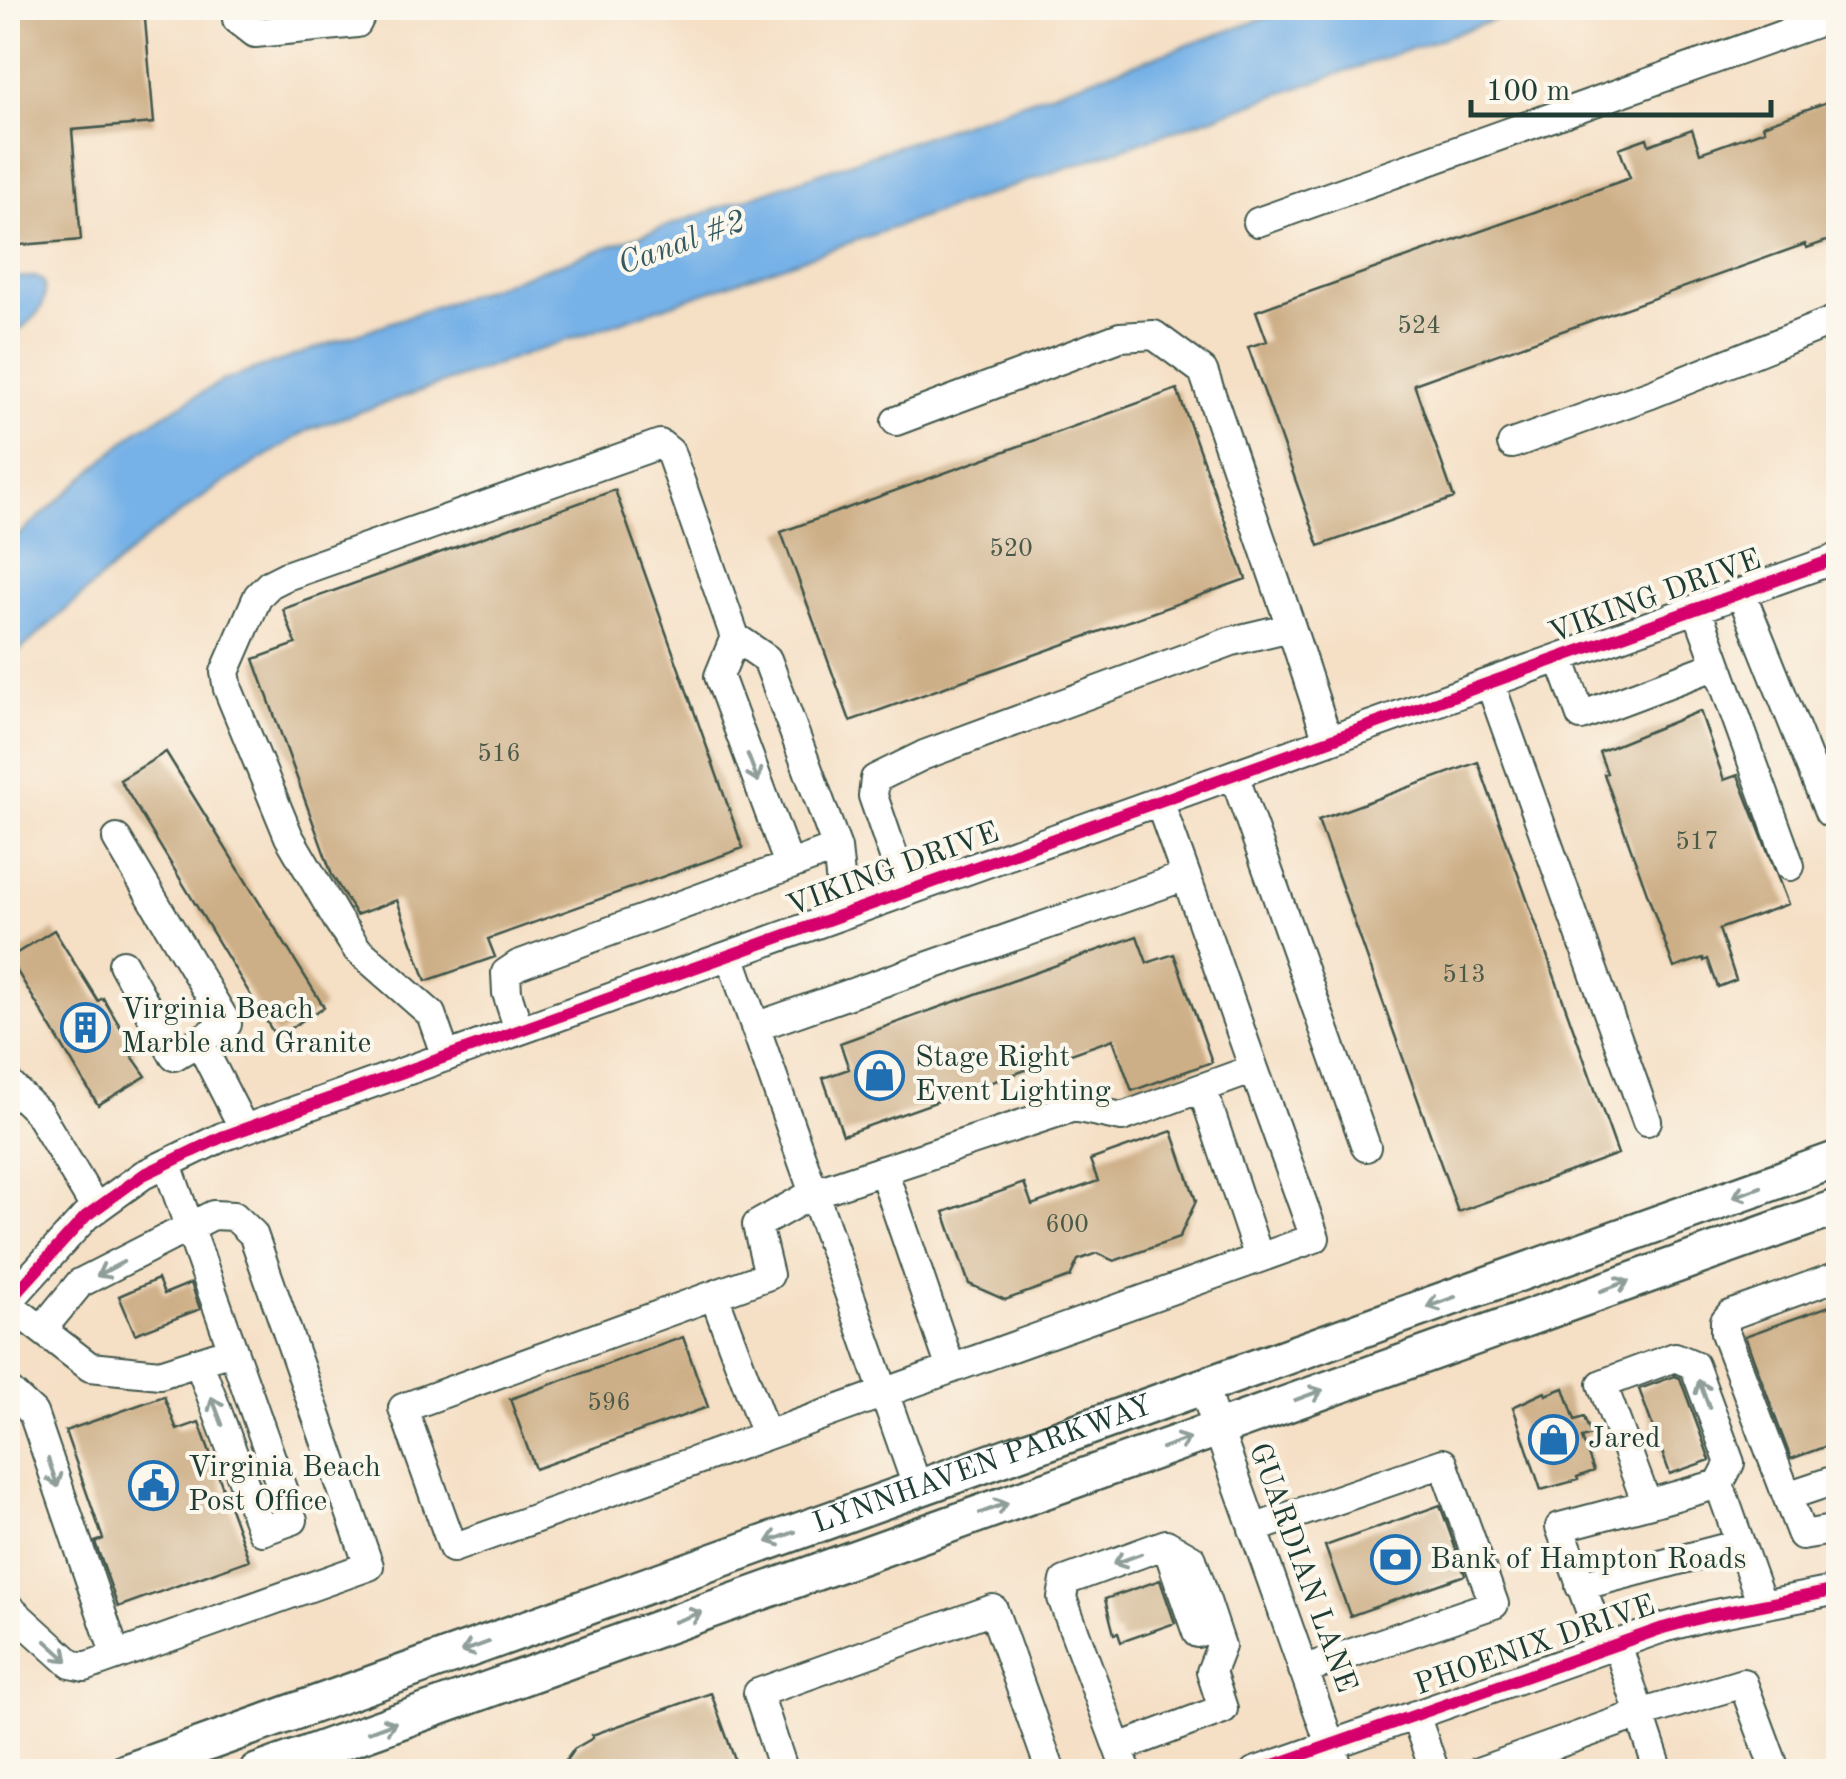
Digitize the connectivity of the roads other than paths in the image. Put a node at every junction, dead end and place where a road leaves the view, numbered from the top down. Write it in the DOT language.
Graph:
graph roads {
  1 [pos="236,8"];
  2 [pos="364,8"];
  3 [pos="1838,15"];
  4 [pos="1258,222"];
  5 [pos="1838,320"];
  6 [pos="896,420"];
  7 [pos="1512,444"];
  8 [pos="1838,558"];
  9 [pos="1741,593"];
  10 [pos="1697,609"];
  11 [pos="1291,626"];
  12 [pos="735,637"];
  13 [pos="1560,658"];
  14 [pos="1717,665"];
  15 [pos="1490,683"];
  16 [pos="1328,741"];
  17 [pos="1234,774"];
  18 [pos="1159,801"];
  19 [pos="1829,812"];
  20 [pos="117,839"];
  21 [pos="837,848"];
  22 [pos="789,865"];
  23 [pos="1790,866"];
  24 [pos="1186,876"];
  25 [pos="906,892"];
  26 [pos="850,912"];
  27 [pos="730,955"];
  28 [pos="123,964"];
  29 [pos="756,1026"];
  30 [pos="520,1030"];
  31 [pos="199,1041"];
  32 [pos="446,1057"];
  33 [pos="1254,1070"];
  34 [pos="8,1083"];
  35 [pos="1202,1088"];
  36 [pos="1647,1122"];
  37 [pos="244,1129"];
  38 [pos="1366,1147"];
  39 [pos="1838,1159"];
  40 [pos="167,1164"];
  41 [pos="884,1170"];
  42 [pos="814,1193"];
  43 [pos="1838,1207"];
  44 [pos="96,1209"];
  45 [pos="190,1226"];
  46 [pos="1260,1258"];
  47 [pos="1838,1276"];
  48 [pos="10,1295"];
  49 [pos="714,1295"];
  50 [pos="43,1328"];
  51 [pos="230,1350"];
  52 [pos="199,1363"];
  53 [pos="951,1369"];
  54 [pos="1202,1387"];
  55 [pos="8,1390"];
  56 [pos="884,1392"];
  57 [pos="1217,1428"];
  58 [pos="766,1436"];
  59 [pos="1838,1478"];
  60 [pos="1719,1484"];
  61 [pos="918,1488"];
  62 [pos="1787,1496"];
  63 [pos="1646,1504"];
  64 [pos="1253,1529"];
  65 [pos="1838,1529"];
  66 [pos="1740,1544"];
  67 [pos="1580,1586"];
  68 [pos="1838,1590"];
  69 [pos="1762,1605"];
  70 [pos="8,1607"];
  71 [pos="1611,1646"];
  72 [pos="116,1656"];
  73 [pos="1303,1670"];
  74 [pos="1415,1714"];
  75 [pos="1640,1714"];
  76 [pos="1330,1744"];
  77 [pos="1123,1760"];
  78 [pos="1041,1769"];
  79 [pos="126,1772"];
  80 [pos="257,1772"];
  81 [pos="784,1772"];
  82 [pos="1254,1772"];
  83 [pos="1340,1772"];
  84 [pos="1436,1772"];
  85 [pos="1478,1772"];
  86 [pos="1659,1772"];
  87 [pos="1776,1772"];
  1 -- 2 [label="street"];
  3 -- 4 [label="street"];
  5 -- 7 [label="street"];
  6 -- 11 [label="street"];
  8 -- 9 [label="street, VIKING DRIVE"];
  9 -- 10 [label="street, VIKING DRIVE"];
  9 -- 19 [label="street"];
  10 -- 13 [label="street, VIKING DRIVE"];
  10 -- 14 [label="street"];
  11 -- 16 [label="street"];
  11 -- 25 [label="street"];
  12 -- 21 [label="street"];
  12 -- 22 [label="street, one-way"];
  12 -- 32 [label="street"];
  13 -- 14 [label="street"];
  13 -- 15 [label="street, VIKING DRIVE"];
  14 -- 23 [label="street"];
  15 -- 16 [label="street, VIKING DRIVE"];
  15 -- 36 [label="street"];
  16 -- 17 [label="street, VIKING DRIVE"];
  17 -- 18 [label="street, VIKING DRIVE"];
  17 -- 38 [label="street"];
  18 -- 24 [label="street"];
  18 -- 25 [label="street, VIKING DRIVE"];
  20 -- 31 [label="street"];
  21 -- 22 [label="street"];
  21 -- 26 [label="street"];
  22 -- 30 [label="street"];
  24 -- 29 [label="street"];
  24 -- 33 [label="street"];
  25 -- 26 [label="street, VIKING DRIVE"];
  26 -- 27 [label="street, VIKING DRIVE"];
  27 -- 29 [label="street"];
  27 -- 30 [label="street, VIKING DRIVE"];
  28 -- 31 [label="street"];
  29 -- 42 [label="street"];
  30 -- 32 [label="street, VIKING DRIVE"];
  31 -- 37 [label="street"];
  32 -- 37 [label="street, VIKING DRIVE"];
  33 -- 35 [label="street"];
  33 -- 46 [label="street"];
  34 -- 44 [label="street"];
  35 -- 41 [label="street"];
  35 -- 46 [label="street"];
  37 -- 40 [label="street, VIKING DRIVE"];
  39 -- 54 [label="main road, LYNNHAVEN PARKWAY, one-way"];
  40 -- 44 [label="street, VIKING DRIVE"];
  40 -- 45 [label="street"];
  41 -- 42 [label="street"];
  41 -- 53 [label="street"];
  42 -- 49 [label="street"];
  42 -- 56 [label="street"];
  57 -- 43 [label="main road, LYNNHAVEN PARKWAY, one-way"];
  44 -- 48 [label="street, VIKING DRIVE"];
  45 -- 50 [label="street, one-way"];
  45 -- 51 [label="street"];
  45 -- 72 [label="street"];
  46 -- 53 [label="street"];
  47 -- 62 [label="street"];
  48 -- 50 [label="street"];
  49 -- 58 [label="street"];
  49 -- 58 [label="street"];
  50 -- 52 [label="street"];
  51 -- 52 [label="street"];
  51 -- 52 [label="street, one-way"];
  53 -- 56 [label="street"];
  54 -- 57 [label="street, GUARDIAN LANE"];
  54 -- 61 [label="main road, LYNNHAVEN PARKWAY"];
  55 -- 72 [label="street, one-way"];
  56 -- 58 [label="street"];
  56 -- 61 [label="street"];
  57 -- 64 [label="street, GUARDIAN LANE"];
  80 -- 57 [label="main road, LYNNHAVEN PARKWAY, one-way"];
  59 -- 62 [label="street"];
  60 -- 63 [label="street"];
  60 -- 63 [label="street, one-way"];
  60 -- 66 [label="street"];
  61 -- 79 [label="main road, LYNNHAVEN PARKWAY, one-way"];
  62 -- 65 [label="street"];
  63 -- 67 [label="street"];
  64 -- 73 [label="street, GUARDIAN LANE"];
  64 -- 73 [label="street"];
  66 -- 67 [label="street"];
  66 -- 69 [label="street"];
  67 -- 71 [label="street"];
  68 -- 69 [label="street, PHOENIX DRIVE"];
  69 -- 71 [label="street, PHOENIX DRIVE"];
  70 -- 72 [label="street, one-way"];
  71 -- 74 [label="street, PHOENIX DRIVE"];
  71 -- 75 [label="street"];
  73 -- 76 [label="street, GUARDIAN LANE"];
  74 -- 76 [label="street, PHOENIX DRIVE"];
  74 -- 84 [label="street"];
  75 -- 85 [label="street"];
  75 -- 86 [label="street"];
  75 -- 87 [label="street"];
  76 -- 82 [label="street, PHOENIX DRIVE"];
  76 -- 83 [label="street, GUARDIAN LANE"];
  77 -- 77 [label="street, one-way"];
  78 -- 81 [label="street"];
}
